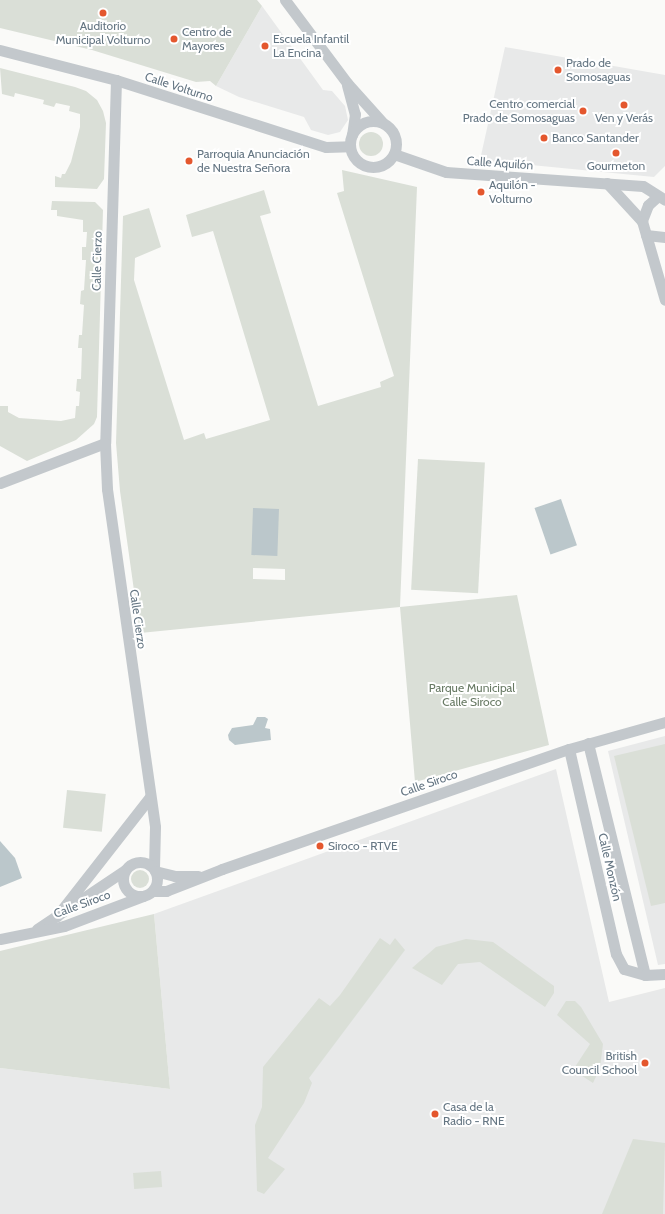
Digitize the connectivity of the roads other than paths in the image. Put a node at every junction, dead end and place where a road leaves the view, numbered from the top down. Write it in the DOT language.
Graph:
graph roads {
  1 [pos="285,0"];
  2 [pos="0,50"];
  3 [pos="116,80"];
  4 [pos="347,83"];
  5 [pos="383,123"];
  6 [pos="351,141"];
  7 [pos="394,154"];
  8 [pos="607,184"];
  9 [pos="662,196"];
  10 [pos="642,221"];
  11 [pos="646,235"];
  12 [pos="665,237"];
  13 [pos="665,300"];
  14 [pos="105,443"];
  15 [pos="0,483"];
  16 [pos="665,722"];
  17 [pos="588,743"];
  18 [pos="569,749"];
  19 [pos="150,797"];
  20 [pos="155,869"];
  21 [pos="125,870"];
  22 [pos="205,876"];
  23 [pos="148,894"];
  24 [pos="57,916"];
  25 [pos="28,935"];
  26 [pos="0,939"];
  27 [pos="665,974"];
  28 [pos="644,975"];
  1 -- 4 [label="street"];
  2 -- 3 [label="street, Calle Volturno"];
  3 -- 6 [label="street, Calle Volturno"];
  3 -- 14 [label="street, Calle Cierzo"];
  4 -- 5 [label="street"];
  4 -- 6 [label="street"];
  5 -- 6 [label="street"];
  5 -- 7 [label="street"];
  6 -- 7 [label="street"];
  7 -- 8 [label="street, Calle Aquilón"];
  8 -- 9 [label="street, Calle Aquilón"];
  8 -- 10 [label="street"];
  9 -- 10 [label="street"];
  10 -- 11 [label="street"];
  11 -- 12 [label="street"];
  11 -- 13 [label="street"];
  14 -- 15 [label="street"];
  14 -- 19 [label="street, Calle Cierzo"];
  16 -- 17 [label="street, Calle Siroco"];
  17 -- 18 [label="street, Calle Siroco"];
  17 -- 28 [label="street, Calle Monzón"];
  18 -- 22 [label="street, Calle Siroco"];
  18 -- 28 [label="street, Calle Monzón"];
  19 -- 20 [label="street, Calle Cierzo"];
  19 -- 24 [label="street"];
  20 -- 21 [label="street"];
  20 -- 22 [label="street, Calle Siroco"];
  20 -- 23 [label="street"];
  21 -- 23 [label="street"];
  21 -- 24 [label="street, Calle Siroco"];
  22 -- 23 [label="street, Calle Siroco"];
  23 -- 25 [label="street, Calle Siroco"];
  24 -- 25 [label="street, Calle Siroco"];
  25 -- 26 [label="street, Calle Siroco"];
  27 -- 28 [label="street, Calle Monzón"];
}
